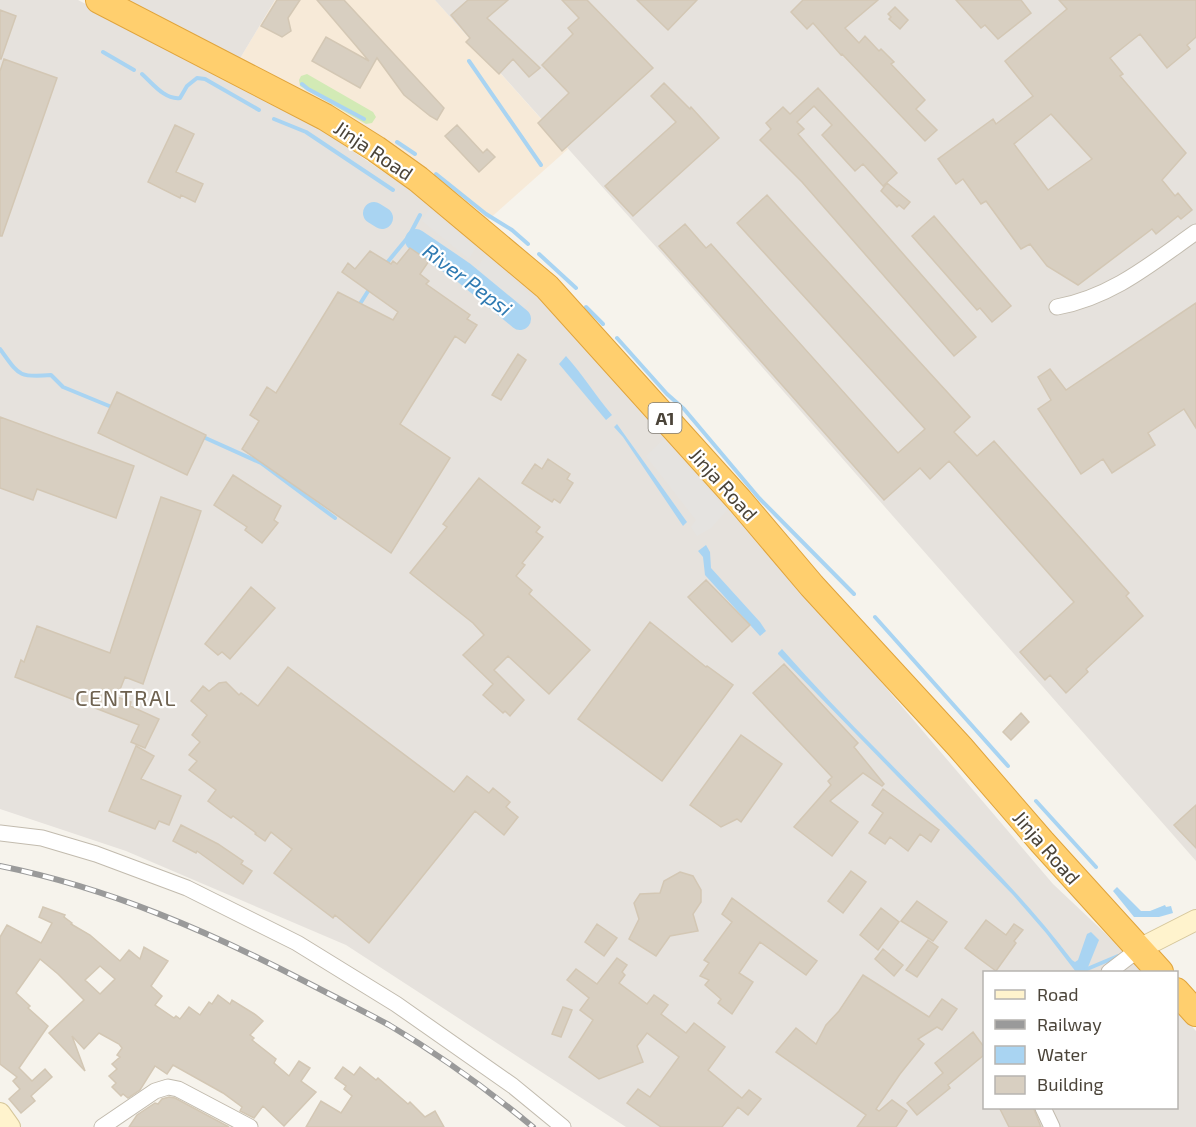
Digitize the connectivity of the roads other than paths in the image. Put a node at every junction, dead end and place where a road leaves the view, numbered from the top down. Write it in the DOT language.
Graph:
graph roads {
  1 [pos="99,0"];
  2 [pos="1196,232"];
  3 [pos="1057,307"];
  4 [pos="0,833"];
  5 [pos="1196,920"];
  6 [pos="1138,949"];
  7 [pos="1110,971"];
  8 [pos="1159,971"];
  9 [pos="1178,993"];
  10 [pos="1196,1013"];
  11 [pos="1044,1109"];
  12 [pos="0,1113"];
  13 [pos="10,1127"];
  14 [pos="102,1127"];
  15 [pos="250,1127"];
  16 [pos="563,1127"];
  17 [pos="1052,1127"];
  1 -- 6 [label="highway, Jinja Road / A1"];
  2 -- 3 [label="street"];
  4 -- 16 [label="street"];
  5 -- 6 [label="street"];
  6 -- 7 [label="street"];
  6 -- 8 [label="highway, Jinja Road / A1"];
  9 -- 10 [label="highway"];
  11 -- 17 [label="street"];
  12 -- 13 [label="street"];
  14 -- 15 [label="street"];
}
